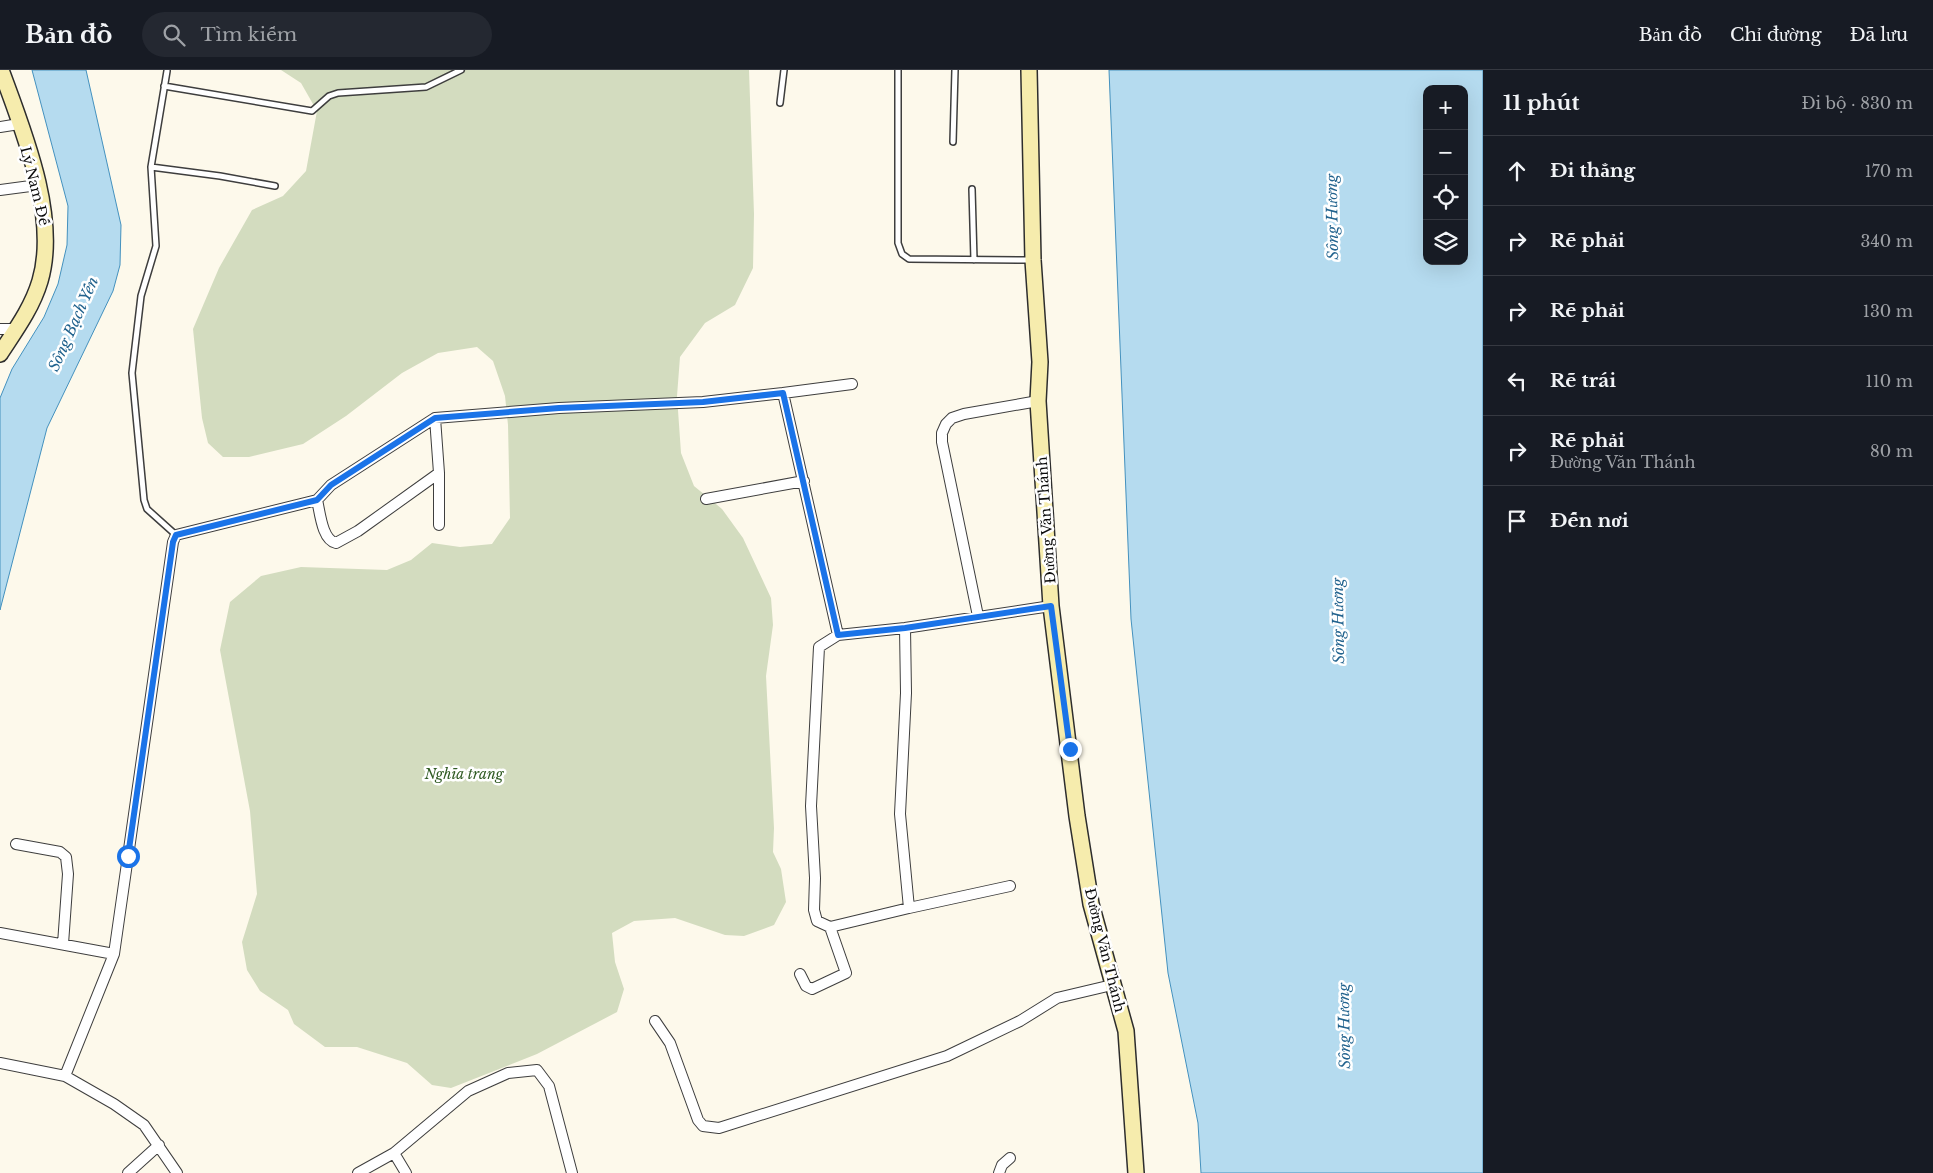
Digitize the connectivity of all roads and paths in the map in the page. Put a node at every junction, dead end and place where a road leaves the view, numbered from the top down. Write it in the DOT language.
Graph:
graph roads {
  1 [pos="1,70"];
  2 [pos="461,70"];
  3 [pos="784,70"];
  4 [pos="898,70"];
  5 [pos="955,70"];
  6 [pos="1029,70"];
  7 [pos="167,71"];
  8 [pos="164,86"];
  9 [pos="780,103"];
  10 [pos="19,124"];
  11 [pos="0,127"];
  12 [pos="953,142"];
  13 [pos="151,167"];
  14 [pos="38,185"];
  15 [pos="275,186"];
  16 [pos="972,189"];
  17 [pos="0,190"];
  18 [pos="974,260"];
  19 [pos="1034,260"];
  20 [pos="0,329"];
  21 [pos="16,329"];
  22 [pos="0,354"];
  23 [pos="852,384"];
  24 [pos="783,393"];
  25 [pos="1038,401"];
  26 [pos="435,418"];
  27 [pos="439,473"];
  28 [pos="804,481"];
  29 [pos="706,499"];
  30 [pos="317,500"];
  31 [pos="439,525"];
  32 [pos="176,535"];
  33 [pos="1051,606"];
  34 [pos="978,616"];
  35 [pos="905,628"];
  36 [pos="838,635"];
  37 [pos="16,844"];
  38 [pos="1010,886"];
  39 [pos="909,908"];
  40 [pos="830,927"];
  41 [pos="0,933"];
  42 [pos="63,944"];
  43 [pos="114,954"];
  44 [pos="800,974"];
  45 [pos="1112,985"];
  46 [pos="655,1021"];
  47 [pos="0,1063"];
  48 [pos="65,1076"];
  49 [pos="159,1144"];
  50 [pos="394,1153"];
  51 [pos="1010,1158"];
  52 [pos="128,1173"];
  53 [pos="177,1173"];
  54 [pos="358,1173"];
  55 [pos="406,1173"];
  56 [pos="572,1173"];
  57 [pos="1000,1173"];
  58 [pos="1136,1173"];
  1 -- 10 [label="main road, Lý Nam Đế"];
  2 -- 8 [label="lane"];
  3 -- 9 [label="lane"];
  4 -- 18 [label="lane"];
  5 -- 12 [label="lane"];
  6 -- 19 [label="main road, Đường Văn Thánh"];
  7 -- 8 [label="lane"];
  8 -- 13 [label="lane"];
  10 -- 11 [label="street"];
  10 -- 14 [label="main road, Lý Nam Đế"];
  13 -- 15 [label="lane"];
  13 -- 32 [label="lane"];
  14 -- 17 [label="street"];
  14 -- 21 [label="main road, Lý Nam Đế"];
  16 -- 18 [label="lane"];
  18 -- 19 [label="lane"];
  19 -- 25 [label="main road, Đường Văn Thánh"];
  20 -- 21 [label="street"];
  21 -- 22 [label="main road, Lý Nam Đế"];
  23 -- 24 [label="street"];
  24 -- 26 [label="street"];
  24 -- 28 [label="street"];
  25 -- 33 [label="main road, Đường Văn Thánh"];
  25 -- 34 [label="street"];
  26 -- 27 [label="street"];
  26 -- 30 [label="street"];
  27 -- 30 [label="street"];
  27 -- 31 [label="street"];
  28 -- 29 [label="street"];
  28 -- 36 [label="street"];
  30 -- 32 [label="street"];
  32 -- 43 [label="street"];
  33 -- 34 [label="street"];
  33 -- 45 [label="main road, Đường Văn Thánh"];
  34 -- 35 [label="street"];
  35 -- 36 [label="street"];
  35 -- 39 [label="street"];
  36 -- 40 [label="street"];
  37 -- 42 [label="street"];
  38 -- 39 [label="street"];
  39 -- 40 [label="street"];
  40 -- 44 [label="street"];
  41 -- 42 [label="street"];
  42 -- 43 [label="street"];
  43 -- 48 [label="street"];
  45 -- 46 [label="street"];
  45 -- 58 [label="main road, Đường Văn Thánh"];
  47 -- 48 [label="street"];
  48 -- 49 [label="street"];
  49 -- 52 [label="street"];
  49 -- 53 [label="street"];
  50 -- 54 [label="street"];
  50 -- 55 [label="street"];
  50 -- 56 [label="street"];
  51 -- 57 [label="street"];
}
